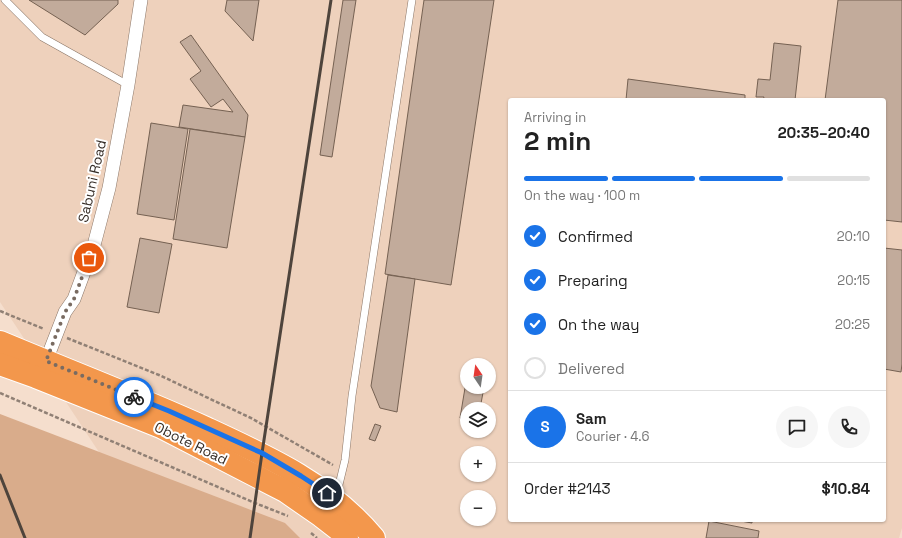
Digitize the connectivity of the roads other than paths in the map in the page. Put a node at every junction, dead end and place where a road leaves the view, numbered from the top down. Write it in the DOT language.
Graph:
graph roads {
  1 [pos="5,0"];
  2 [pos="141,0"];
  3 [pos="412,0"];
  4 [pos="128,85"];
  5 [pos="0,342"];
  6 [pos="46,361"];
  7 [pos="0,364"];
  8 [pos="324,512"];
  9 [pos="347,538"];
  10 [pos="374,538"];
  1 -- 4 [label="lane"];
  2 -- 4 [label="street, Sabuni Road"];
  3 -- 8 [label="lane"];
  4 -- 6 [label="street, Sabuni Road"];
  5 -- 6 [label="highway"];
  6 -- 8 [label="highway"];
  7 -- 8 [label="highway, Obote Road"];
  8 -- 9 [label="highway, Obote Road"];
  8 -- 10 [label="highway, Obote Road"];
}
